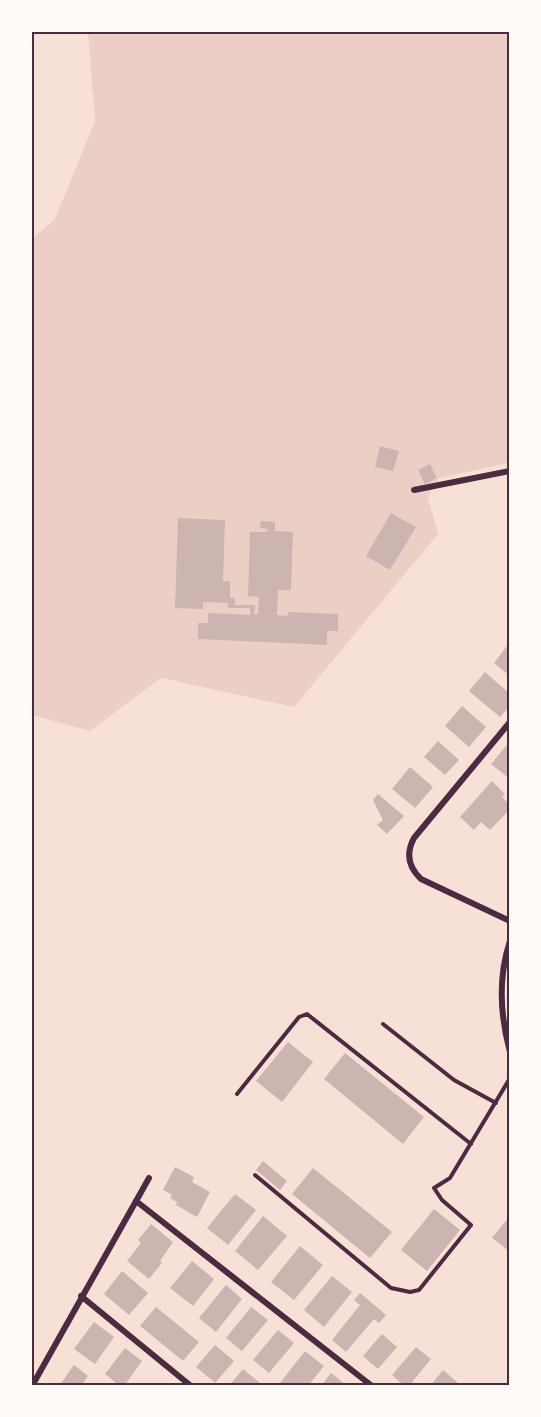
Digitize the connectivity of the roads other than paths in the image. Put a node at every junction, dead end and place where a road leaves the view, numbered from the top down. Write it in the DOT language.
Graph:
graph roads {
  1 [pos="510,471"];
  2 [pos="414,490"];
  3 [pos="510,722"];
  4 [pos="510,921"];
  5 [pos="510,941"];
  6 [pos="383,1024"];
  7 [pos="510,1052"];
  8 [pos="510,1078"];
  9 [pos="237,1094"];
  10 [pos="496,1103"];
  11 [pos="471,1144"];
  12 [pos="255,1175"];
  13 [pos="149,1178"];
  14 [pos="136,1201"];
  15 [pos="81,1296"];
  16 [pos="32,1386"];
  17 [pos="191,1386"];
  18 [pos="372,1386"];
  1 -- 2 [label="street"];
  3 -- 4 [label="street"];
  5 -- 7 [label="street"];
  6 -- 10 [label="lane"];
  8 -- 10 [label="lane"];
  9 -- 11 [label="lane"];
  10 -- 11 [label="lane"];
  11 -- 12 [label="lane"];
  13 -- 14 [label="street"];
  14 -- 15 [label="street"];
  14 -- 18 [label="street"];
  15 -- 16 [label="street"];
  15 -- 17 [label="street"];
}
